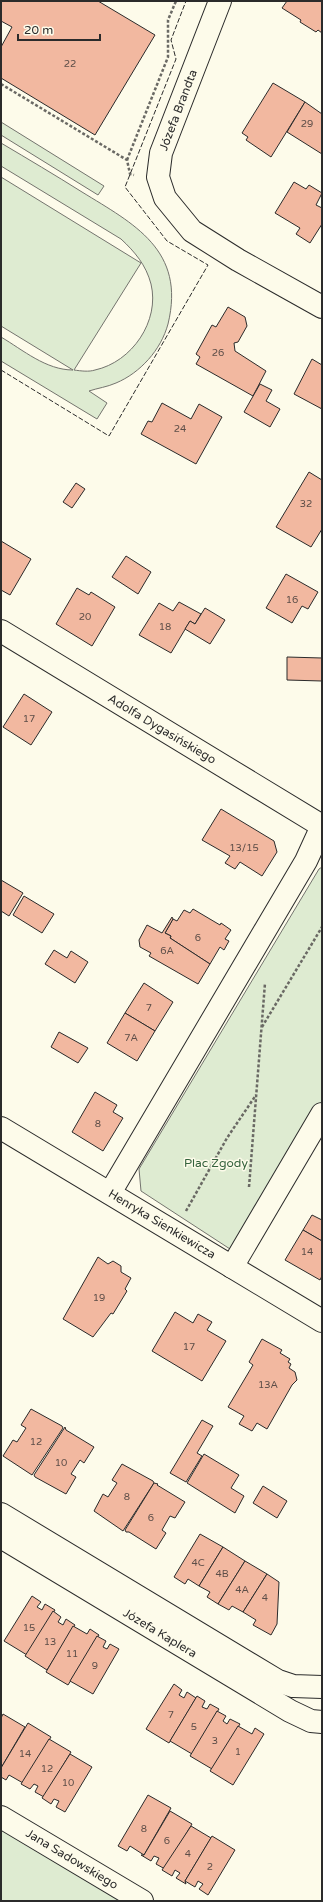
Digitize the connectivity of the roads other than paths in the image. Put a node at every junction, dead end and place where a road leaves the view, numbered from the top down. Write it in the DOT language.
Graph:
graph roads {
  1 [pos="220,1"];
  2 [pos="322,307"];
  3 [pos="1,631"];
  4 [pos="322,826"];
  5 [pos="322,1114"];
  6 [pos="1,1128"];
  7 [pos="110,1193"];
  8 [pos="232,1267"];
  9 [pos="322,1321"];
  10 [pos="1,1514"];
  11 [pos="1,1537"];
  12 [pos="322,1688"];
  13 [pos="322,1722"];
  14 [pos="1,1817"];
  15 [pos="142,1901"];
  1 -- 2 [label="street, Józefa Brandta"];
  3 -- 4 [label="street, Adolfa Dygasińskiego"];
  4 -- 7 [label="street"];
  5 -- 8 [label="street"];
  6 -- 7 [label="street, Henryka Sienkiewicza"];
  7 -- 8 [label="street, Henryka Sienkiewicza"];
  8 -- 9 [label="street, Henryka Sienkiewicza"];
  10 -- 12 [label="street, Józefa Kaplera"];
  11 -- 13 [label="street, Józefa Kaplera"];
  14 -- 15 [label="street, Jana Sadowskiego"];
}
